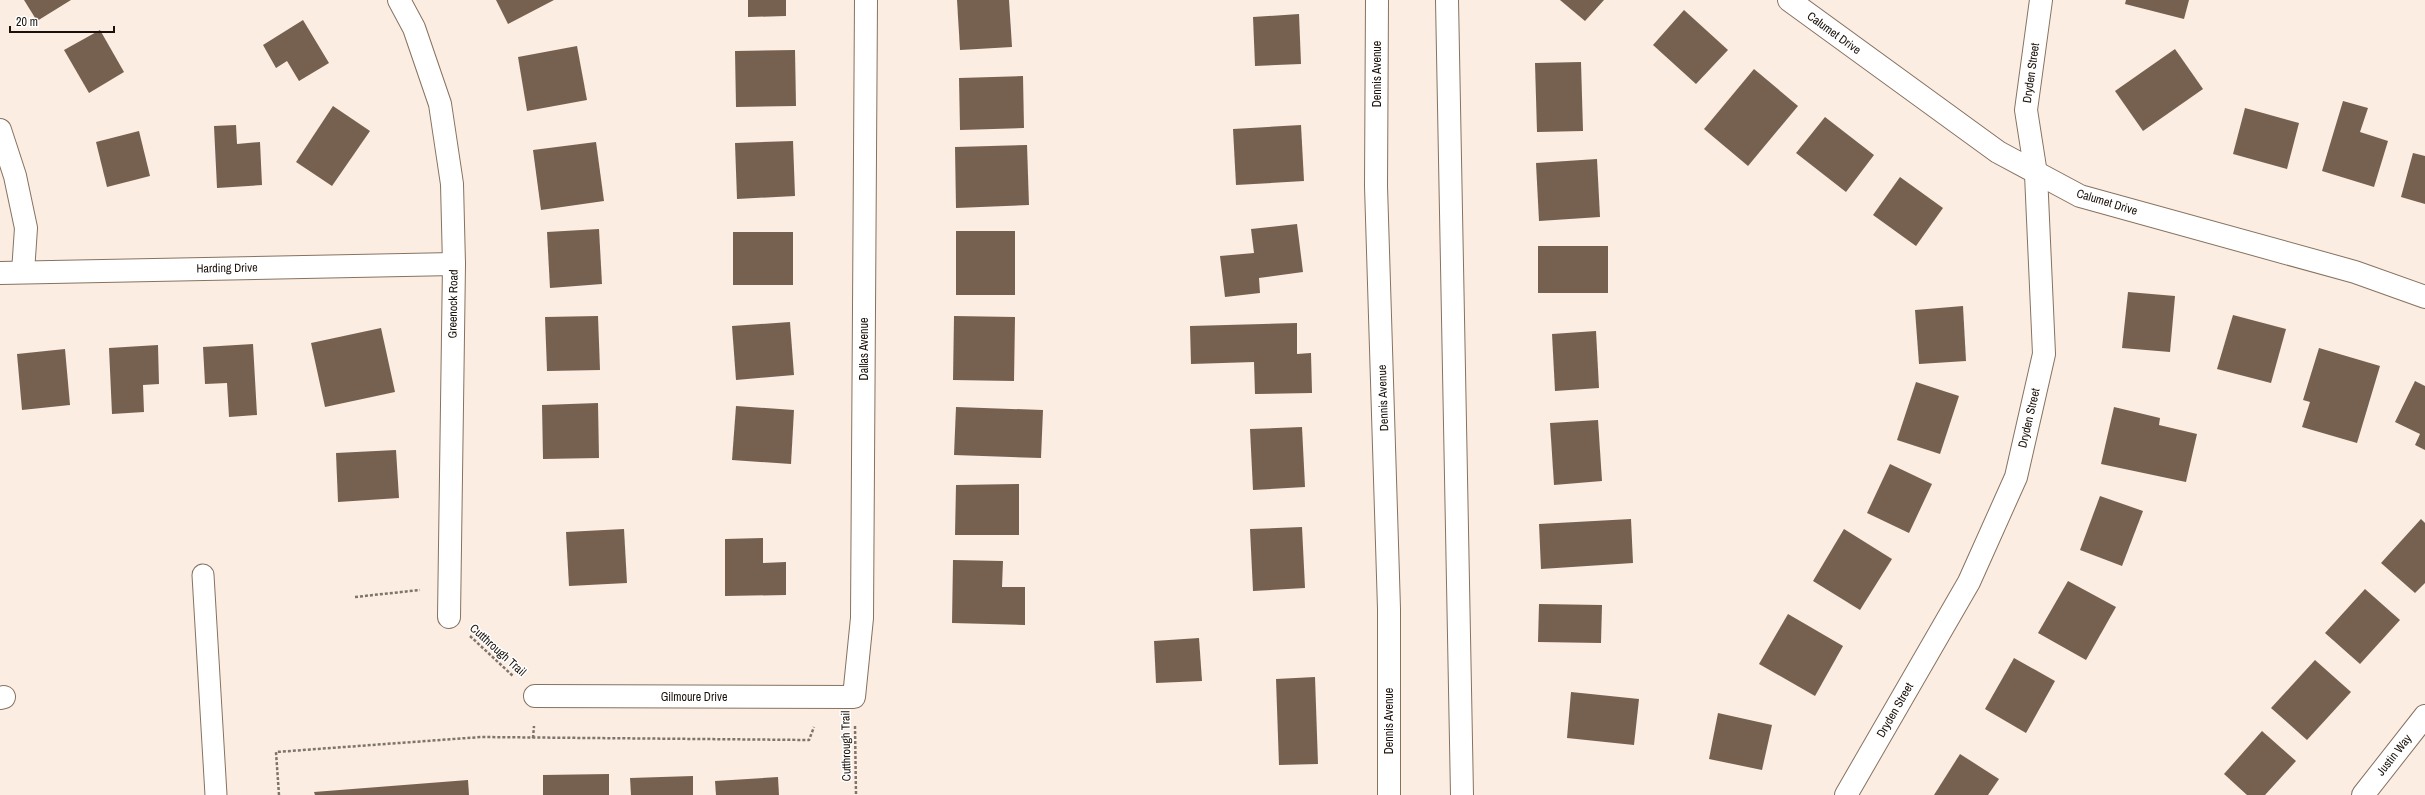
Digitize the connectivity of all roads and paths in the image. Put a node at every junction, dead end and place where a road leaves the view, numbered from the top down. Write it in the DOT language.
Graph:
graph roads {
  1 [pos="399,0"];
  2 [pos="866,0"];
  3 [pos="1377,0"];
  4 [pos="1447,0"];
  5 [pos="1789,0"];
  6 [pos="2041,0"];
  7 [pos="0,130"];
  8 [pos="2036,174"];
  9 [pos="454,264"];
  10 [pos="22,272"];
  11 [pos="0,273"];
  12 [pos="2425,297"];
  13 [pos="203,574"];
  14 [pos="449,587"];
  15 [pos="355,597"];
  16 [pos="449,617"];
  17 [pos="535,696"];
  18 [pos="827,697"];
  19 [pos="854,697"];
  20 [pos="2425,716"];
  21 [pos="216,795"];
  22 [pos="279,795"];
  23 [pos="856,795"];
  24 [pos="1389,795"];
  25 [pos="1462,795"];
  26 [pos="1846,795"];
  27 [pos="2363,795"];
  1 -- 9 [label="street, Greenock Road"];
  2 -- 19 [label="street, Dallas Avenue"];
  3 -- 24 [label="street, Dennis Avenue"];
  4 -- 25 [label="street"];
  5 -- 8 [label="street, Calumet Drive"];
  6 -- 8 [label="street, Dryden Street"];
  7 -- 10 [label="street"];
  8 -- 12 [label="street, Calumet Drive"];
  8 -- 26 [label="street, Dryden Street"];
  9 -- 10 [label="street, Harding Drive"];
  9 -- 14 [label="street, Greenock Road"];
  10 -- 11 [label="street, Harding Drive"];
  13 -- 21 [label="lane"];
  14 -- 15 [label="path"];
  14 -- 16 [label="street, Greenock Road"];
  16 -- 17 [label="path, Cutthrough Trail"];
  17 -- 18 [label="street, Gilmoure Drive"];
  18 -- 19 [label="street, Gilmoure Drive"];
  18 -- 22 [label="path"];
  19 -- 23 [label="path, Cutthrough Trail"];
  20 -- 27 [label="street, Justin Way"];
}
